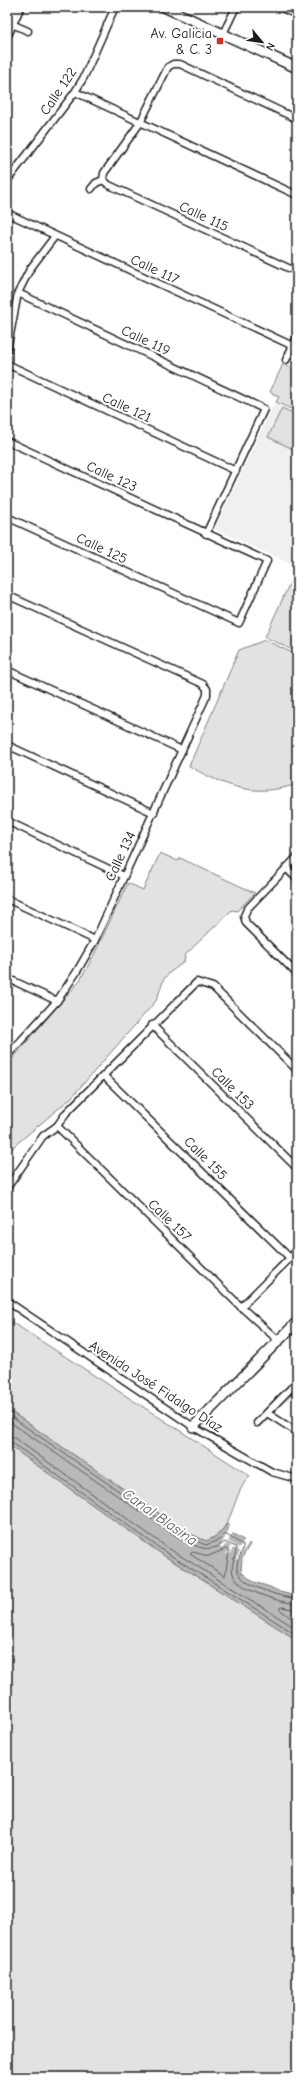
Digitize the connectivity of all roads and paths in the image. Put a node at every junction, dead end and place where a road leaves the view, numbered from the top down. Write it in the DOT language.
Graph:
graph roads {
  1 [pos="9,7"];
  2 [pos="19,7"];
  3 [pos="115,7"];
  4 [pos="164,7"];
  5 [pos="236,7"];
  6 [pos="279,7"];
  7 [pos="7,10"];
  8 [pos="297,15"];
  9 [pos="12,24"];
  10 [pos="28,31"];
  11 [pos="7,34"];
  12 [pos="223,34"];
  13 [pos="297,68"];
  14 [pos="75,92"];
  15 [pos="297,119"];
  16 [pos="140,123"];
  17 [pos="103,180"];
  18 [pos="7,181"];
  19 [pos="91,189"];
  20 [pos="297,195"];
  21 [pos="7,213"];
  22 [pos="55,236"];
  23 [pos="297,272"];
  24 [pos="18,293"];
  25 [pos="297,336"];
  26 [pos="293,346"];
  27 [pos="7,351"];
  28 [pos="286,360"];
  29 [pos="7,364"];
  30 [pos="7,441"];
  31 [pos="236,471"];
  32 [pos="7,517"];
  33 [pos="206,534"];
  34 [pos="7,595"];
  35 [pos="188,600"];
  36 [pos="7,670"];
  37 [pos="7,745"];
  38 [pos="182,750"];
  39 [pos="154,813"];
  40 [pos="7,821"];
  41 [pos="297,857"];
  42 [pos="286,868"];
  43 [pos="124,876"];
  44 [pos="297,879"];
  45 [pos="7,899"];
  46 [pos="94,940"];
  47 [pos="297,974"];
  48 [pos="7,978"];
  49 [pos="57,1001"];
  50 [pos="152,1025"];
  51 [pos="7,1056"];
  52 [pos="297,1070"];
  53 [pos="104,1076"];
  54 [pos="57,1126"];
  55 [pos="297,1168"];
  56 [pos="7,1188"];
  57 [pos="297,1251"];
  58 [pos="290,1258"];
  59 [pos="7,1301"];
  60 [pos="241,1307"];
  61 [pos="297,1322"];
  62 [pos="279,1341"];
  63 [pos="297,1382"];
  64 [pos="267,1413"];
  65 [pos="257,1423"];
  66 [pos="193,1427"];
  67 [pos="297,1432"];
  68 [pos="297,1479"];
  1 -- 7 [label="street"];
  2 -- 9 [label="street"];
  3 -- 14 [label="street, Calle 122"];
  4 -- 12 [label="street"];
  5 -- 12 [label="street"];
  6 -- 8 [label="street"];
  9 -- 10 [label="street"];
  9 -- 11 [label="street"];
  12 -- 13 [label="street"];
  14 -- 16 [label="street"];
  14 -- 18 [label="street, Calle 122"];
  15 -- 16 [label="street"];
  16 -- 17 [label="street"];
  16 -- 20 [label="street"];
  17 -- 19 [label="street"];
  17 -- 23 [label="street, Calle 115"];
  21 -- 22 [label="street, Calle 117"];
  22 -- 24 [label="street"];
  22 -- 26 [label="street, Calle 117"];
  24 -- 27 [label="street"];
  24 -- 31 [label="street, Calle 119"];
  25 -- 26 [label="street"];
  26 -- 28 [label="street"];
  29 -- 31 [label="street, Calle 121"];
  30 -- 33 [label="street, Calle 123"];
  31 -- 33 [label="street"];
  32 -- 35 [label="street, Calle 125"];
  33 -- 35 [label="street, Calle 123"];
  34 -- 38 [label="street, Calle 134"];
  36 -- 38 [label="street"];
  37 -- 39 [label="street"];
  38 -- 39 [label="street, Calle 134"];
  39 -- 43 [label="street, Calle 134"];
  40 -- 43 [label="street"];
  41 -- 42 [label="street"];
  42 -- 44 [label="street"];
  42 -- 47 [label="street"];
  43 -- 46 [label="street, Calle 134"];
  45 -- 46 [label="street"];
  46 -- 49 [label="street, Calle 134"];
  48 -- 49 [label="street"];
  49 -- 51 [label="street, Calle 134"];
  50 -- 52 [label="street"];
  50 -- 53 [label="street"];
  50 -- 55 [label="street, Calle 153"];
  53 -- 54 [label="street"];
  53 -- 58 [label="street, Calle 155"];
  54 -- 56 [label="street"];
  54 -- 60 [label="street, Calle 157"];
  57 -- 58 [label="street"];
  58 -- 60 [label="street"];
  59 -- 66 [label="street, Avenida José Fidalgo Díaz"];
  60 -- 62 [label="street, Calle 157"];
  61 -- 62 [label="street"];
  62 -- 66 [label="street"];
  63 -- 64 [label="street"];
  64 -- 65 [label="street"];
  64 -- 67 [label="street"];
  66 -- 68 [label="street, Avenida José Fidalgo Díaz"];
}
